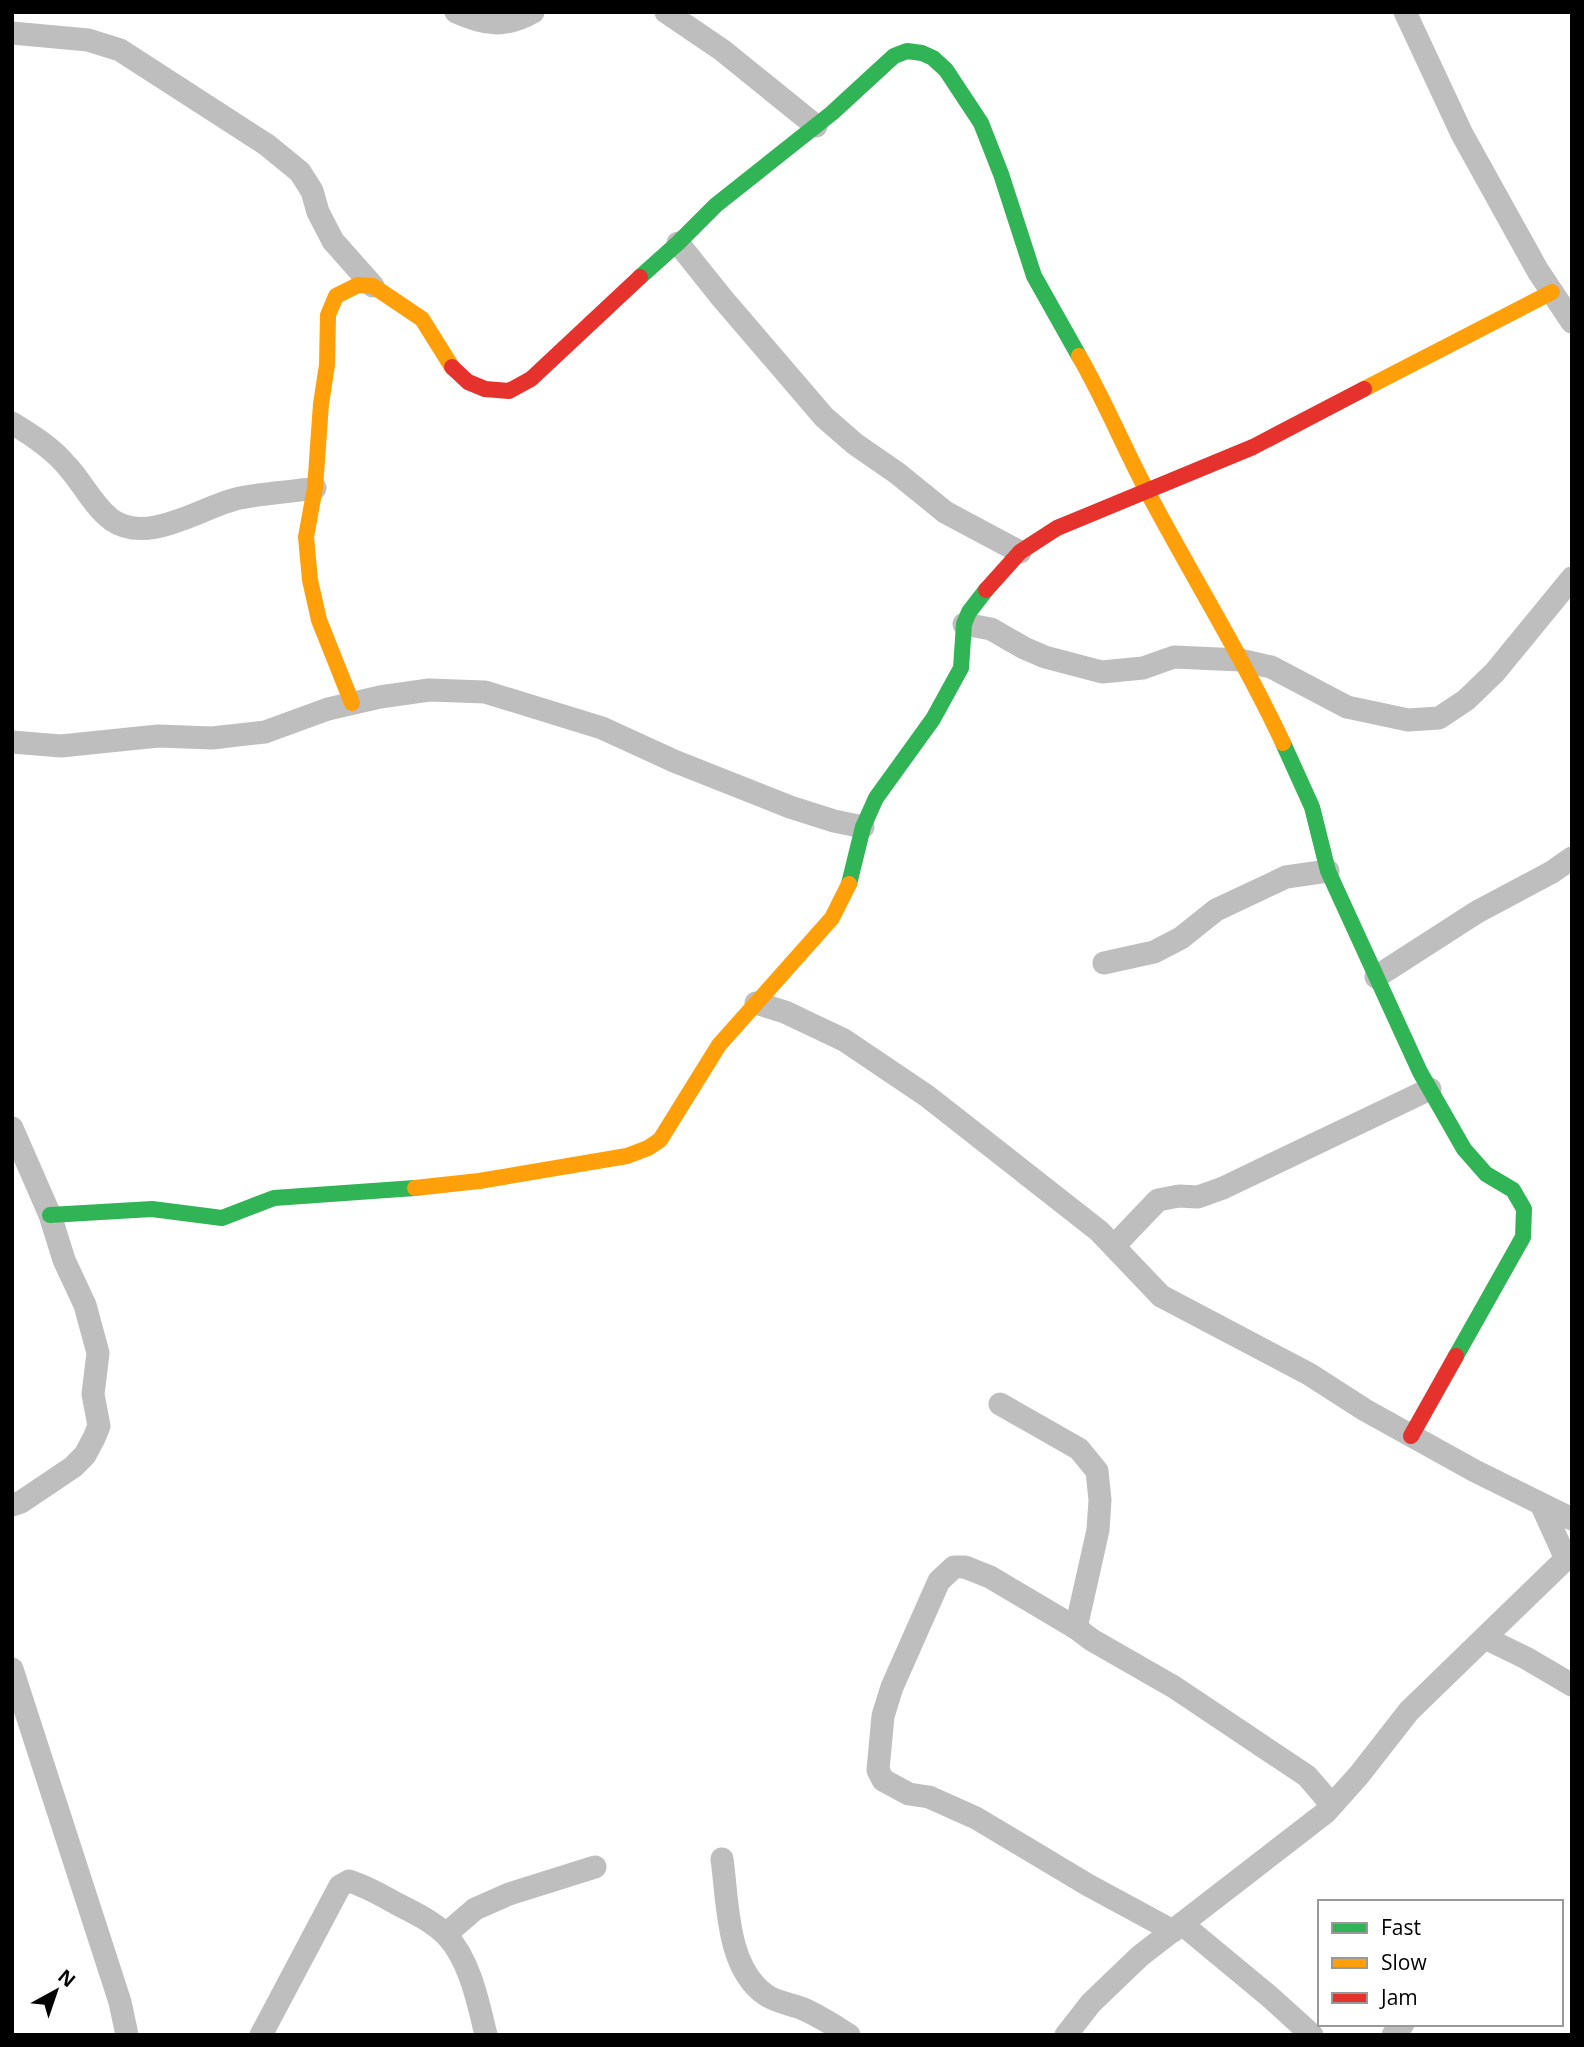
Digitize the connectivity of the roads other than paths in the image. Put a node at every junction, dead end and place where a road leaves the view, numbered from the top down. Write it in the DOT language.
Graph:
graph roads {
  1 [pos="456,12"];
  2 [pos="533,12"];
  3 [pos="666,12"];
  4 [pos="1405,12"];
  5 [pos="12,33"];
  6 [pos="816,126"];
  7 [pos="678,243"];
  8 [pos="373,286"];
  9 [pos="1552,292"];
  10 [pos="1572,322"];
  11 [pos="12,423"];
  12 [pos="315,488"];
  13 [pos="1146,490"];
  14 [pos="1020,552"];
  15 [pos="1572,578"];
  16 [pos="964,624"];
  17 [pos="1240,660"];
  18 [pos="352,703"];
  19 [pos="12,742"];
  20 [pos="863,827"];
  21 [pos="1572,858"];
  22 [pos="1328,871"];
  23 [pos="1104,963"];
  24 [pos="1376,977"];
  25 [pos="756,1003"];
  26 [pos="1430,1089"];
  27 [pos="12,1128"];
  28 [pos="50,1215"];
  29 [pos="1114,1246"];
  30 [pos="1000,1404"];
  31 [pos="1412,1436"];
  32 [pos="12,1505"];
  33 [pos="1542,1506"];
  34 [pos="1572,1520"];
  35 [pos="1569,1556"];
  36 [pos="1076,1628"];
  37 [pos="1485,1638"];
  38 [pos="12,1669"];
  39 [pos="1572,1685"];
  40 [pos="1332,1805"];
  41 [pos="722,1859"];
  42 [pos="594,1867"];
  43 [pos="1177,1927"];
  44 [pos="446,1934"];
  45 [pos="127,2035"];
  46 [pos="261,2035"];
  47 [pos="486,2035"];
  48 [pos="849,2035"];
  49 [pos="1066,2035"];
  50 [pos="1311,2035"];
  1 -- 2 [label="street"];
  3 -- 6 [label="street"];
  4 -- 9 [label="street"];
  5 -- 8 [label="street"];
  6 -- 7 [label="street"];
  6 -- 13 [label="street"];
  7 -- 8 [label="street"];
  7 -- 14 [label="street"];
  8 -- 12 [label="street"];
  9 -- 10 [label="street"];
  9 -- 13 [label="street"];
  11 -- 12 [label="street"];
  12 -- 18 [label="street"];
  13 -- 14 [label="street"];
  13 -- 17 [label="street"];
  14 -- 16 [label="street"];
  15 -- 17 [label="street"];
  16 -- 17 [label="street"];
  16 -- 20 [label="street"];
  17 -- 22 [label="street"];
  18 -- 19 [label="street"];
  18 -- 20 [label="street"];
  20 -- 25 [label="street"];
  21 -- 24 [label="street"];
  22 -- 23 [label="street"];
  22 -- 24 [label="street"];
  24 -- 26 [label="street"];
  25 -- 28 [label="street"];
  25 -- 29 [label="street"];
  26 -- 29 [label="street"];
  26 -- 31 [label="street"];
  27 -- 28 [label="street"];
  28 -- 32 [label="street"];
  29 -- 31 [label="street"];
  30 -- 36 [label="street"];
  31 -- 33 [label="street"];
  33 -- 34 [label="street"];
  33 -- 35 [label="street"];
  35 -- 37 [label="street"];
  36 -- 40 [label="street"];
  36 -- 43 [label="street"];
  37 -- 39 [label="street"];
  37 -- 40 [label="street"];
  38 -- 45 [label="street"];
  40 -- 43 [label="street"];
  41 -- 48 [label="street"];
  42 -- 44 [label="street"];
  43 -- 49 [label="street"];
  43 -- 50 [label="street"];
  44 -- 46 [label="street"];
  44 -- 47 [label="street"];
}
